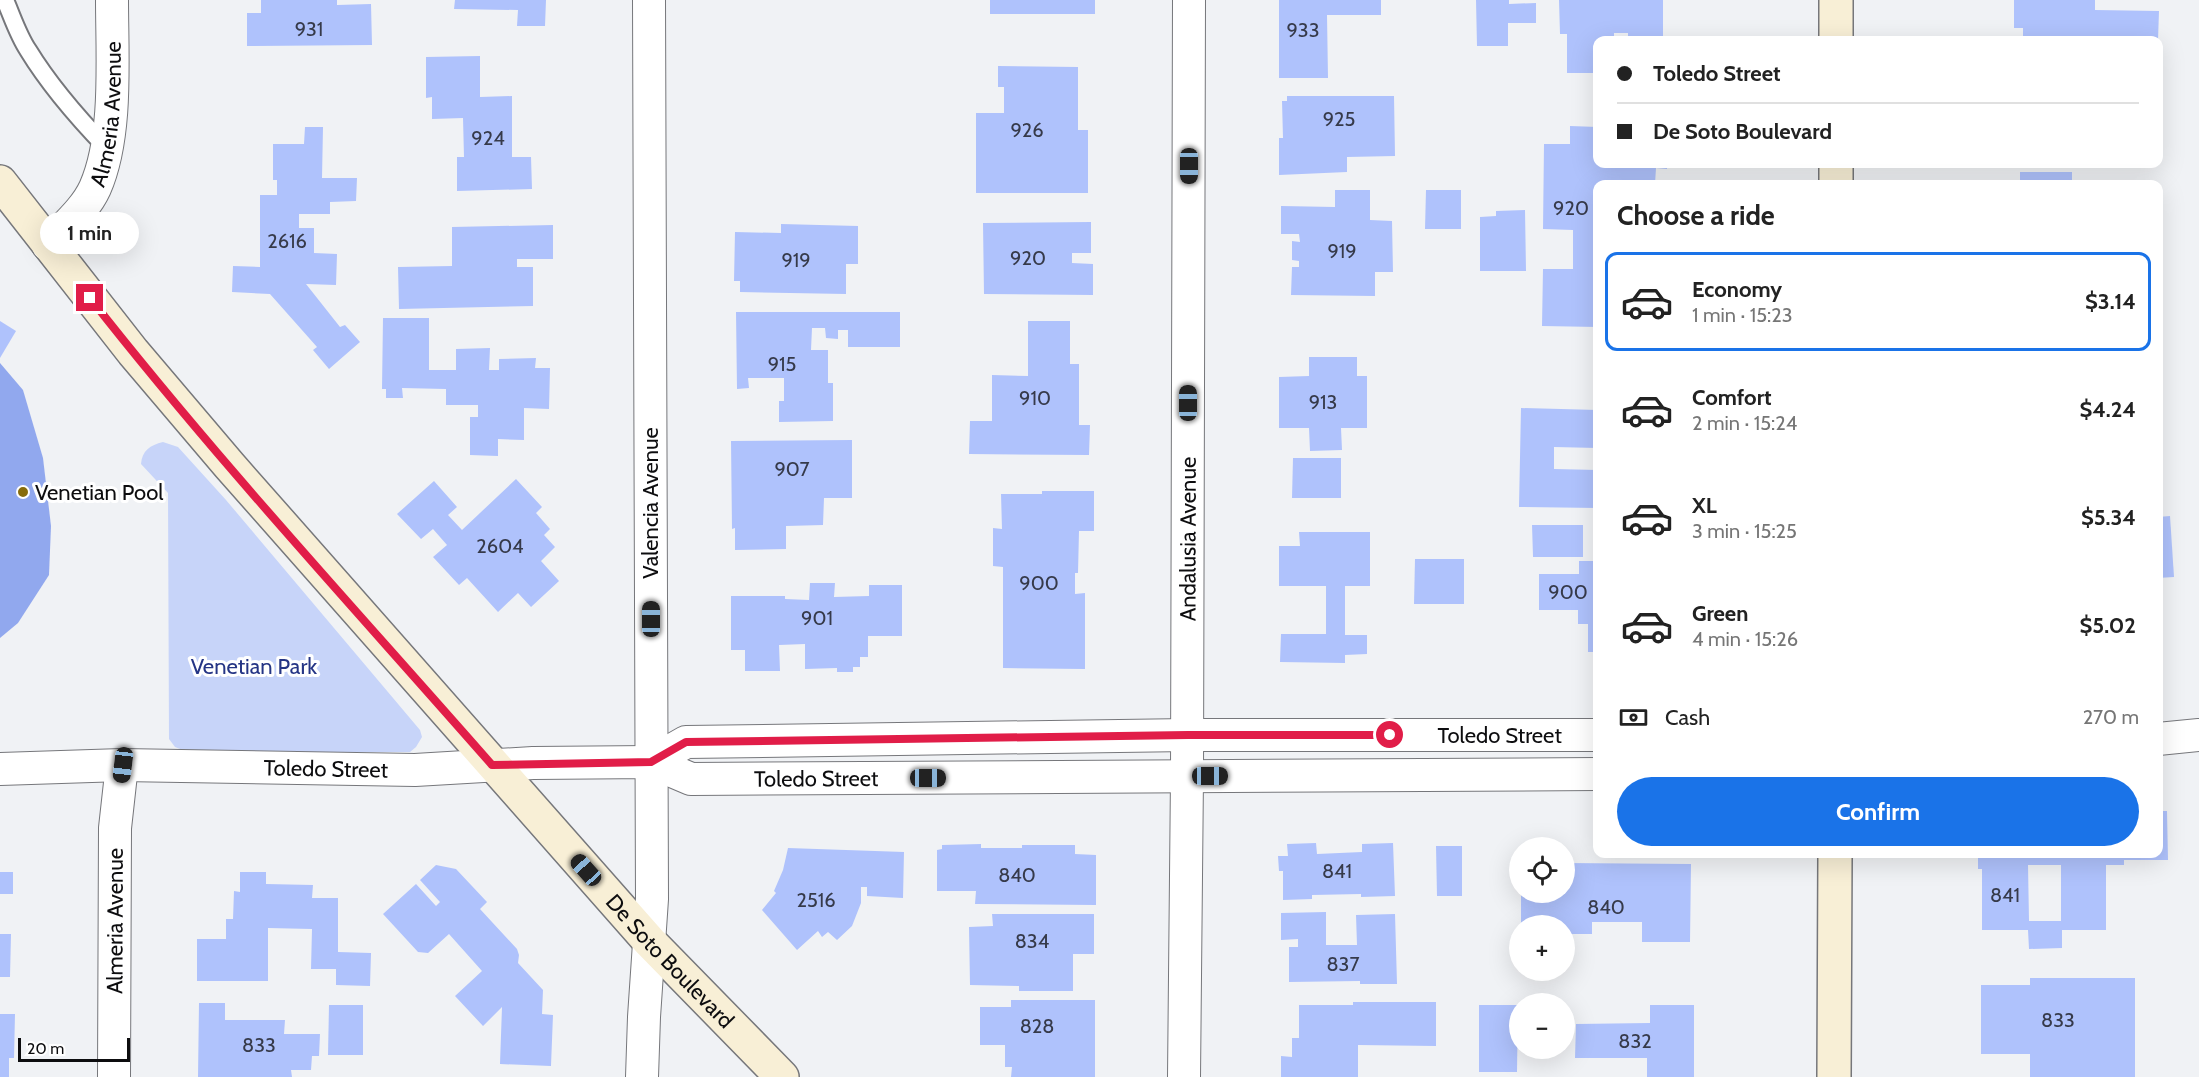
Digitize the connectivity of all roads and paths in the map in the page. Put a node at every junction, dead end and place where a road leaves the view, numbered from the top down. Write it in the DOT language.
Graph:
graph roads {
  1 [pos="5,0"];
  2 [pos="112,0"];
  3 [pos="650,0"];
  4 [pos="1189,0"];
  5 [pos="1836,0"];
  6 [pos="1836,36"];
  7 [pos="106,147"];
  8 [pos="0,182"];
  9 [pos="48,245"];
  10 [pos="1188,735"];
  11 [pos="1593,735"];
  12 [pos="2199,735"];
  13 [pos="2163,739"];
  14 [pos="651,762"];
  15 [pos="123,765"];
  16 [pos="492,765"];
  17 [pos="0,769"];
  18 [pos="1593,774"];
  19 [pos="1187,776"];
  20 [pos="1834,858"];
  21 [pos="650,942"];
  22 [pos="114,1077"];
  23 [pos="642,1077"];
  24 [pos="782,1077"];
  25 [pos="1184,1077"];
  26 [pos="1834,1077"];
  1 -- 7 [label="lane"];
  2 -- 7 [label="street, Almeria Avenue"];
  3 -- 14 [label="street, Valencia Avenue"];
  4 -- 10 [label="street, Andalusia Avenue"];
  5 -- 6 [label="street"];
  7 -- 9 [label="street, Almeria Avenue"];
  8 -- 9 [label="street, De Soto Boulevard"];
  9 -- 16 [label="street, De Soto Boulevard"];
  10 -- 11 [label="street, Toledo Street"];
  10 -- 14 [label="street, Toledo Street"];
  10 -- 19 [label="street, Andalusia Avenue"];
  12 -- 13 [label="street"];
  14 -- 16 [label="street, Toledo Street"];
  14 -- 19 [label="street, Toledo Street"];
  14 -- 21 [label="street, Valencia Avenue"];
  15 -- 16 [label="street, Toledo Street"];
  15 -- 17 [label="street, Toledo Street"];
  15 -- 22 [label="street, Almeria Avenue"];
  16 -- 21 [label="street, De Soto Boulevard"];
  18 -- 19 [label="street, Toledo Street"];
  19 -- 25 [label="street, Andalusia Avenue"];
  20 -- 26 [label="street"];
  21 -- 23 [label="street, Valencia Avenue"];
  21 -- 24 [label="street, De Soto Boulevard"];
}
